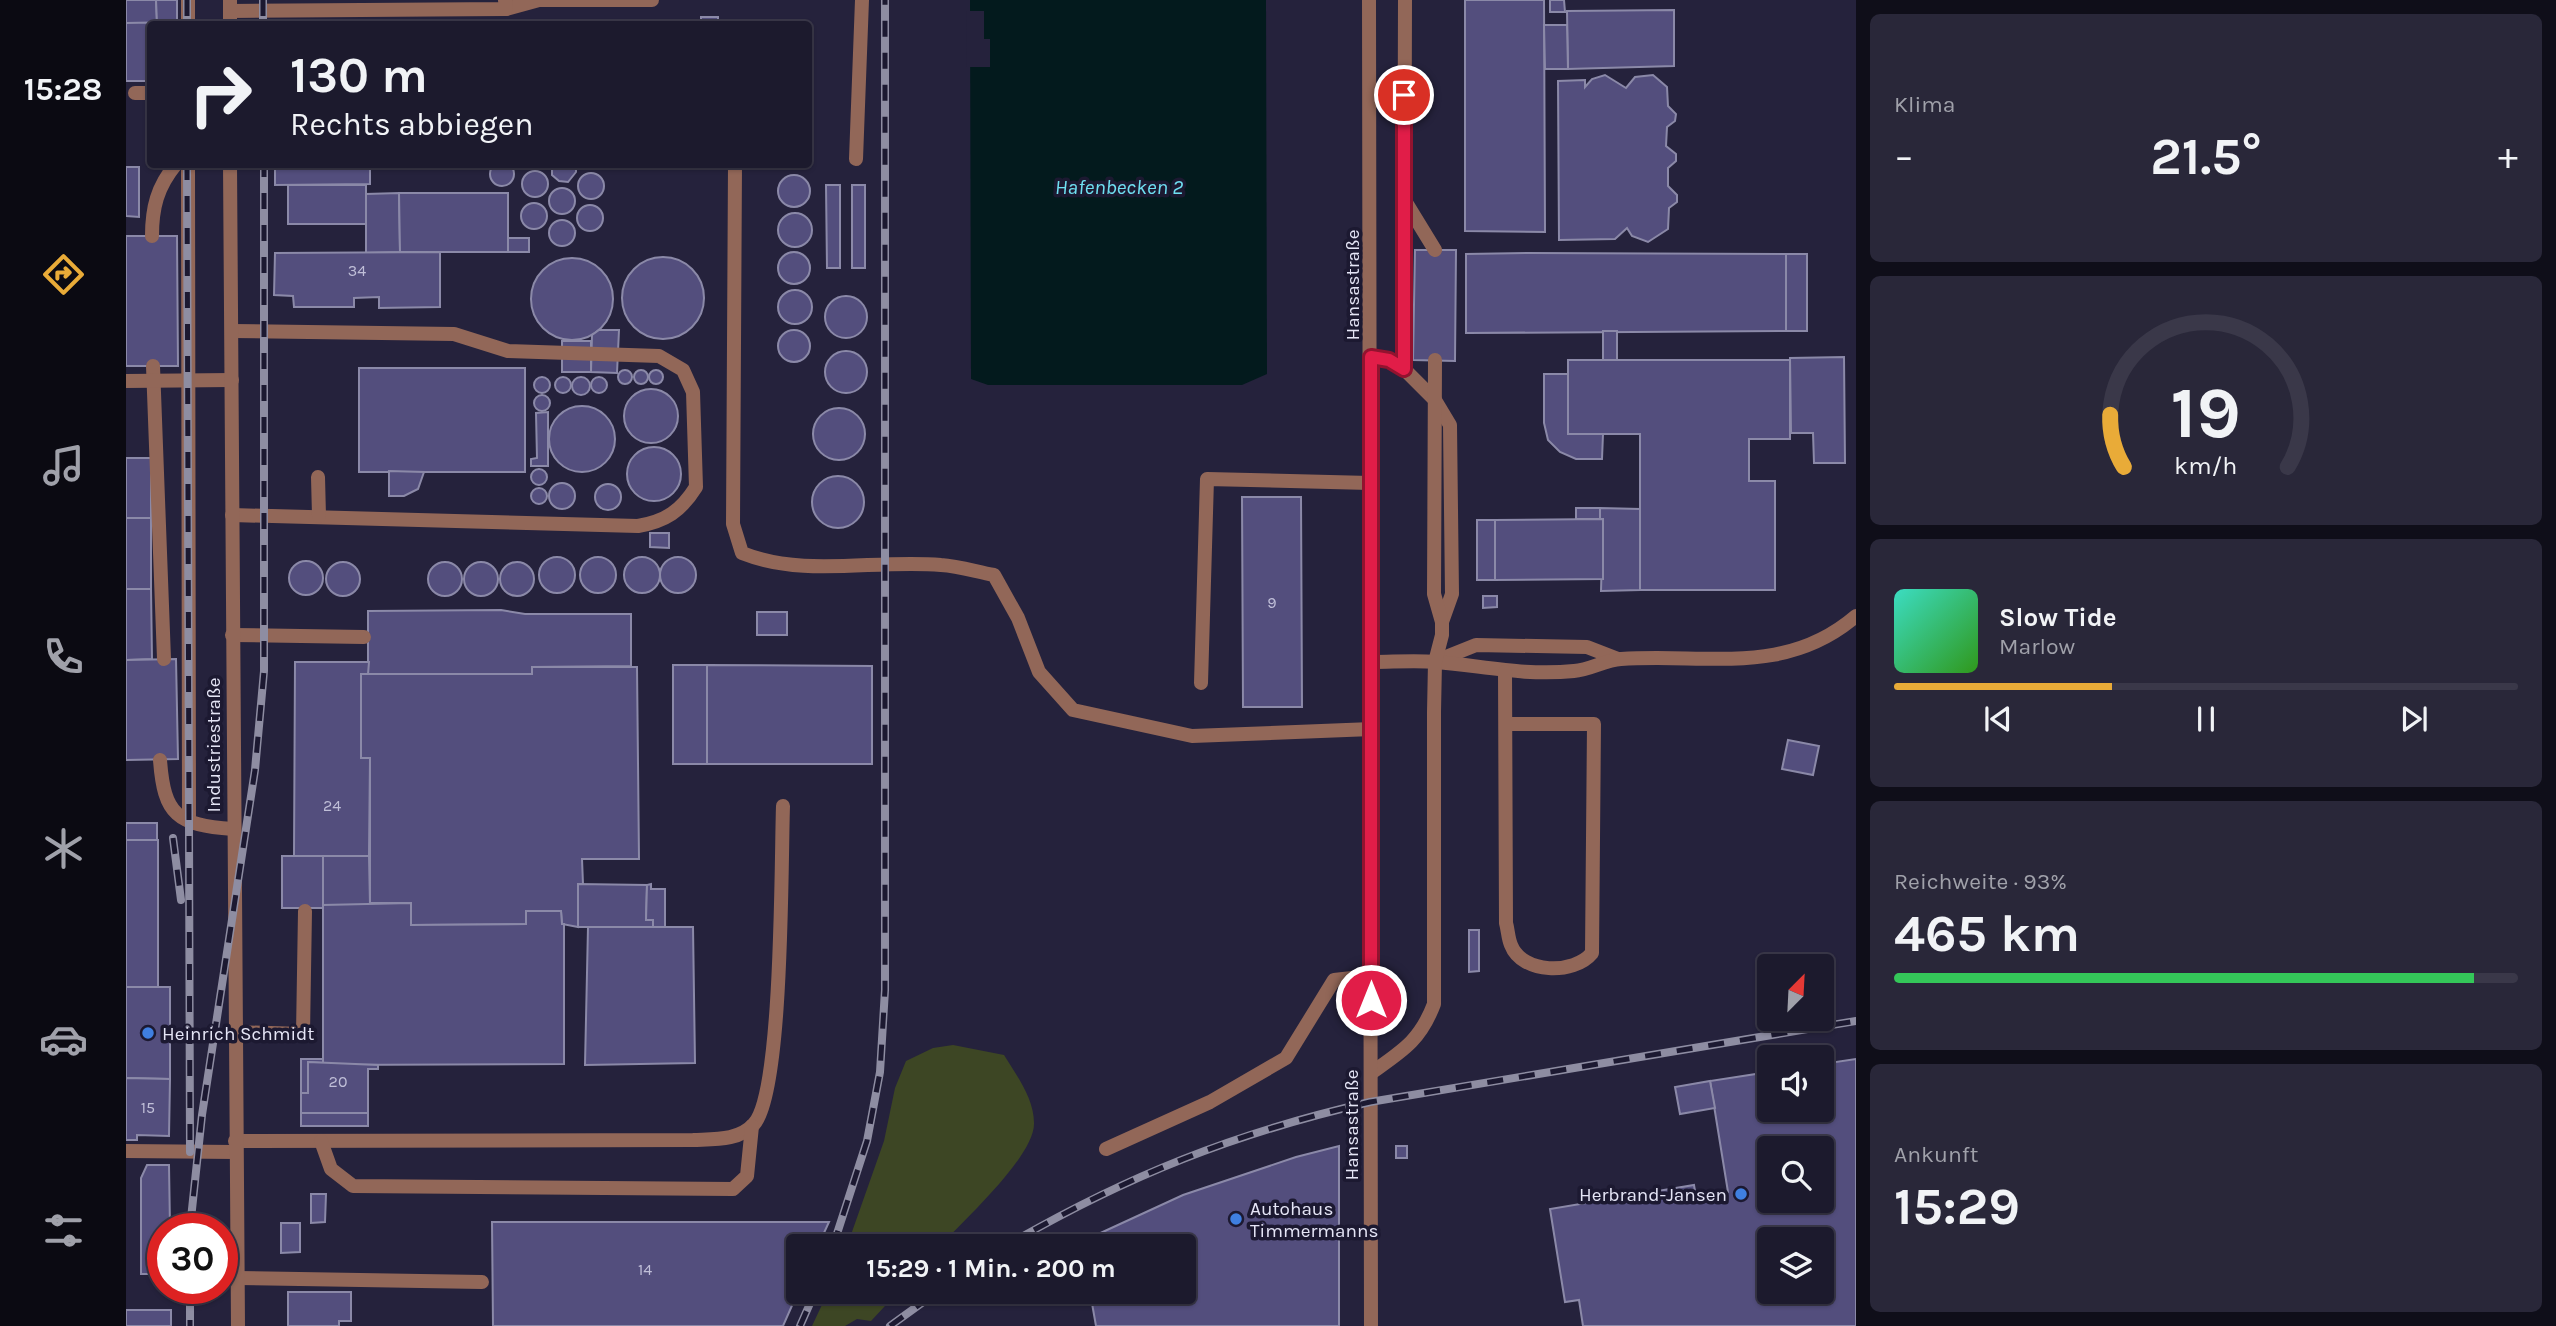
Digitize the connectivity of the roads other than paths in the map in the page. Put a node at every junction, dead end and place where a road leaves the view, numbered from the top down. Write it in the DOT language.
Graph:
graph roads {
  1 [pos="188,0"];
  2 [pos="652,0"];
  3 [pos="862,0"];
  4 [pos="1369,0"];
  5 [pos="1405,1"];
  6 [pos="505,5"];
  7 [pos="230,12"];
  8 [pos="188,21"];
  9 [pos="135,93"];
  10 [pos="147,93"];
  11 [pos="856,159"];
  12 [pos="173,168"];
  13 [pos="188,168"];
  14 [pos="230,168"];
  15 [pos="735,168"];
  16 [pos="1404,200"];
  17 [pos="152,236"];
  18 [pos="1435,250"];
  19 [pos="232,331"];
  20 [pos="1371,357"];
  21 [pos="1435,360"];
  22 [pos="1404,369"];
  23 [pos="153,373"];
  24 [pos="126,380"];
  25 [pos="189,380"];
  26 [pos="232,380"];
  27 [pos="1435,400"];
  28 [pos="318,477"];
  29 [pos="1370,483"];
  30 [pos="232,516"];
  31 [pos="319,516"];
  32 [pos="1856,616"];
  33 [pos="232,635"];
  34 [pos="365,637"];
  35 [pos="164,659"];
  36 [pos="1618,659"];
  37 [pos="1372,662"];
  38 [pos="1435,662"];
  39 [pos="1505,672"];
  40 [pos="1201,683"];
  41 [pos="1506,724"];
  42 [pos="1372,729"];
  43 [pos="160,760"];
  44 [pos="783,806"];
  45 [pos="189,821"];
  46 [pos="233,829"];
  47 [pos="305,911"];
  48 [pos="1370,976"];
  49 [pos="234,1032"];
  50 [pos="1371,1073"];
  51 [pos="752,1126"];
  52 [pos="321,1141"];
  53 [pos="235,1146"];
  54 [pos="1106,1149"];
  55 [pos="126,1151"];
  56 [pos="237,1213"];
  57 [pos="238,1278"];
  58 [pos="482,1282"];
  59 [pos="238,1304"];
  60 [pos="238,1326"];
  61 [pos="1371,1326"];
  1 -- 8 [label="street"];
  2 -- 6 [label="street"];
  3 -- 11 [label="street"];
  4 -- 20 [label="street, Hansastraße"];
  5 -- 16 [label="street"];
  6 -- 7 [label="street"];
  9 -- 10 [label="street"];
  12 -- 17 [label="street"];
  13 -- 25 [label="street"];
  14 -- 19 [label="street, Industriestraße"];
  15 -- 42 [label="street"];
  16 -- 18 [label="street"];
  16 -- 22 [label="street"];
  19 -- 26 [label="street, Industriestraße"];
  19 -- 31 [label="street"];
  20 -- 22 [label="street"];
  20 -- 29 [label="street, Hansastraße"];
  21 -- 27 [label="street"];
  22 -- 27 [label="street"];
  23 -- 24 [label="street"];
  23 -- 25 [label="street"];
  23 -- 35 [label="street"];
  25 -- 26 [label="street"];
  25 -- 45 [label="street"];
  26 -- 30 [label="street, Industriestraße"];
  27 -- 38 [label="street"];
  28 -- 31 [label="street"];
  29 -- 37 [label="street, Hansastraße"];
  29 -- 40 [label="street"];
  30 -- 31 [label="street"];
  30 -- 33 [label="street, Industriestraße"];
  32 -- 36 [label="street"];
  33 -- 34 [label="street"];
  33 -- 46 [label="street, Industriestraße"];
  36 -- 38 [label="street"];
  36 -- 39 [label="street"];
  37 -- 38 [label="street"];
  37 -- 42 [label="street, Hansastraße"];
  38 -- 39 [label="street"];
  38 -- 50 [label="street"];
  39 -- 41 [label="street"];
  41 -- 41 [label="street"];
  42 -- 48 [label="street, Hansastraße"];
  43 -- 45 [label="street"];
  44 -- 51 [label="street"];
  45 -- 46 [label="street"];
  46 -- 49 [label="street, Industriestraße"];
  47 -- 49 [label="street"];
  48 -- 50 [label="street, Hansastraße"];
  48 -- 54 [label="street"];
  49 -- 53 [label="street, Industriestraße"];
  50 -- 61 [label="street, Hansastraße"];
  51 -- 52 [label="street"];
  51 -- 52 [label="street"];
  52 -- 53 [label="street"];
  53 -- 55 [label="street"];
  53 -- 56 [label="street, Industriestraße"];
  57 -- 58 [label="street"];
  59 -- 60 [label="street, Industriestraße"];
}
